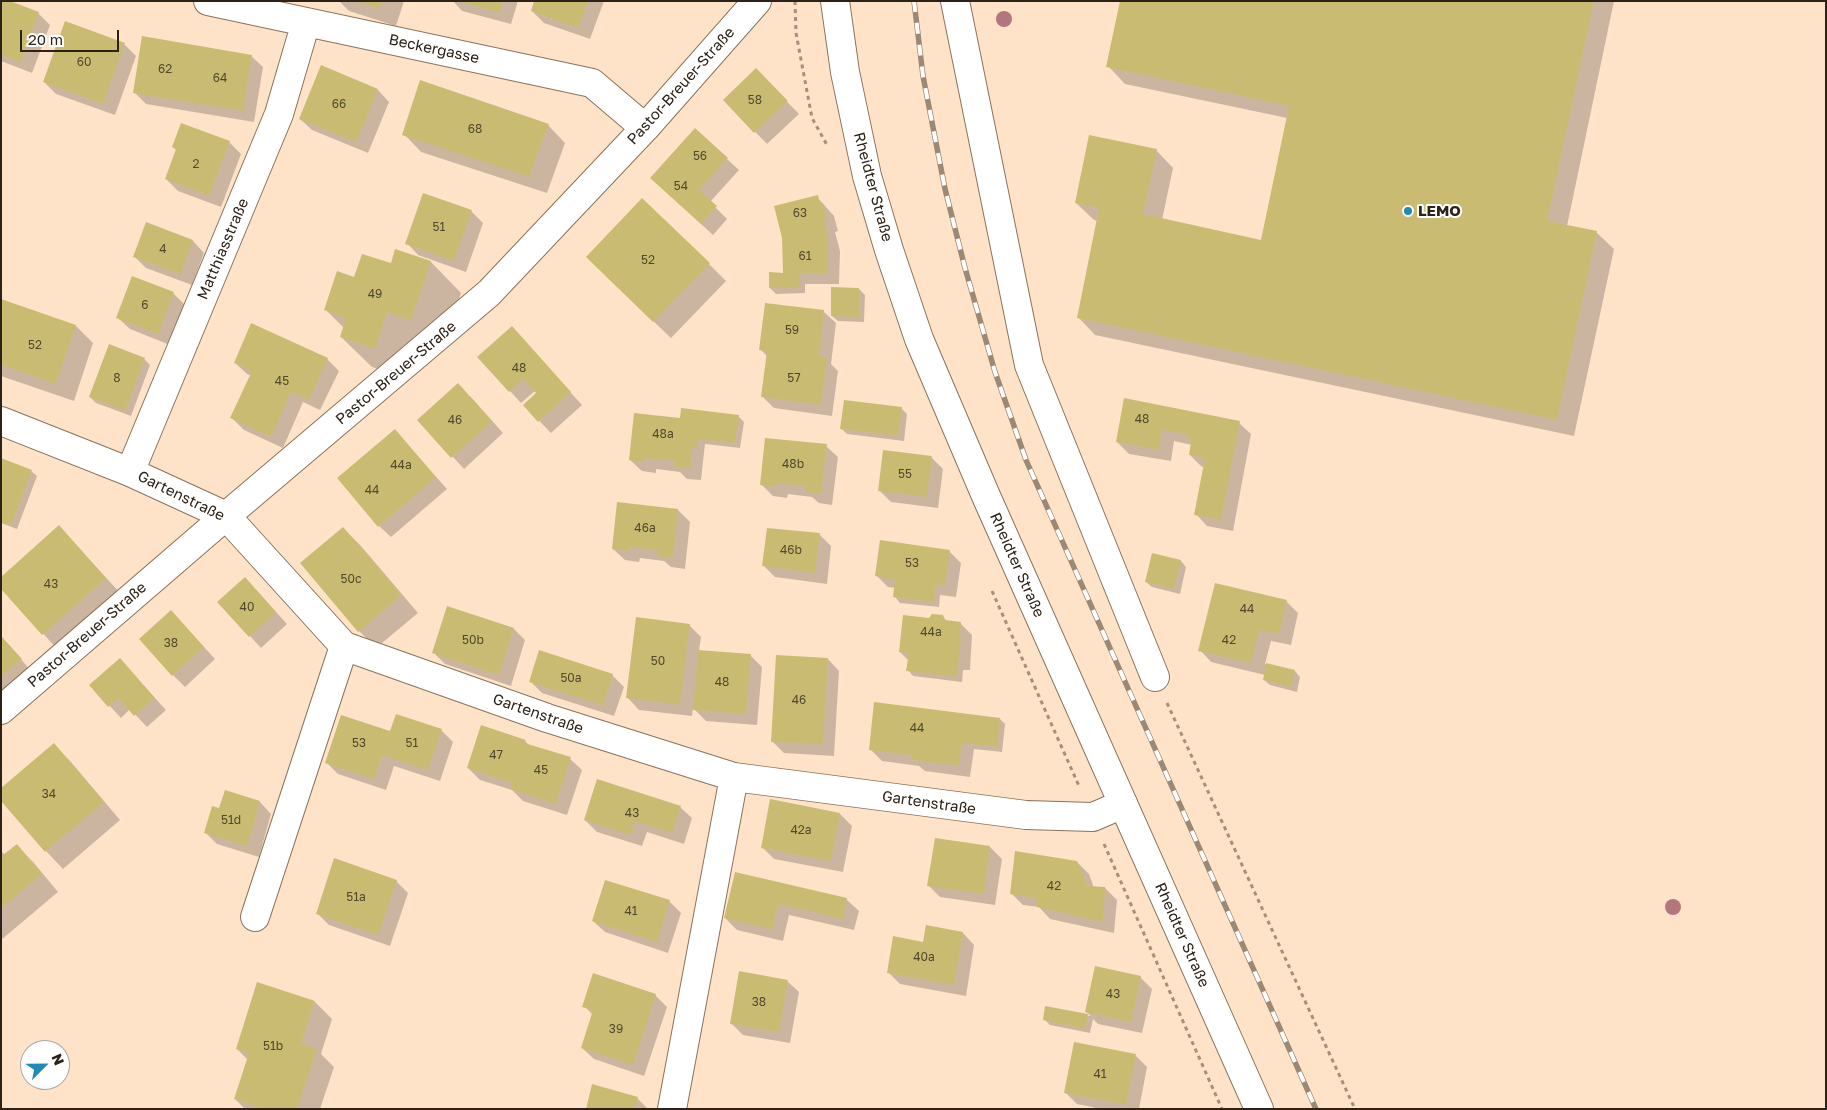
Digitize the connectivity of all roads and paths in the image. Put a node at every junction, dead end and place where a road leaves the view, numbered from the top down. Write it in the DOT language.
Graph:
graph roads {
  1 [pos="208,1"];
  2 [pos="757,1"];
  3 [pos="835,1"];
  4 [pos="955,1"];
  5 [pos="306,22"];
  6 [pos="645,128"];
  7 [pos="1,421"];
  8 [pos="130,472"];
  9 [pos="226,516"];
  10 [pos="344,646"];
  11 [pos="1155,678"];
  12 [pos="1,710"];
  13 [pos="734,777"];
  14 [pos="1123,804"];
  15 [pos="255,917"];
  16 [pos="672,1109"];
  17 [pos="1259,1109"];
  18 [pos="1355,1109"];
  1 -- 5 [label="street, Beckergasse"];
  2 -- 6 [label="street, Pastor-Breuer-Straße"];
  3 -- 14 [label="street, Rheidter Straße"];
  4 -- 11 [label="street"];
  5 -- 6 [label="street, Beckergasse"];
  5 -- 8 [label="street, Matthiasstraße"];
  6 -- 9 [label="street, Pastor-Breuer-Straße"];
  7 -- 8 [label="street, Gartenstraße"];
  8 -- 9 [label="street, Gartenstraße"];
  9 -- 10 [label="street, Gartenstraße"];
  9 -- 12 [label="street, Pastor-Breuer-Straße"];
  10 -- 13 [label="street, Gartenstraße"];
  10 -- 15 [label="street"];
  11 -- 18 [label="path"];
  13 -- 14 [label="street, Gartenstraße"];
  13 -- 16 [label="street"];
  14 -- 17 [label="street, Rheidter Straße"];
}
